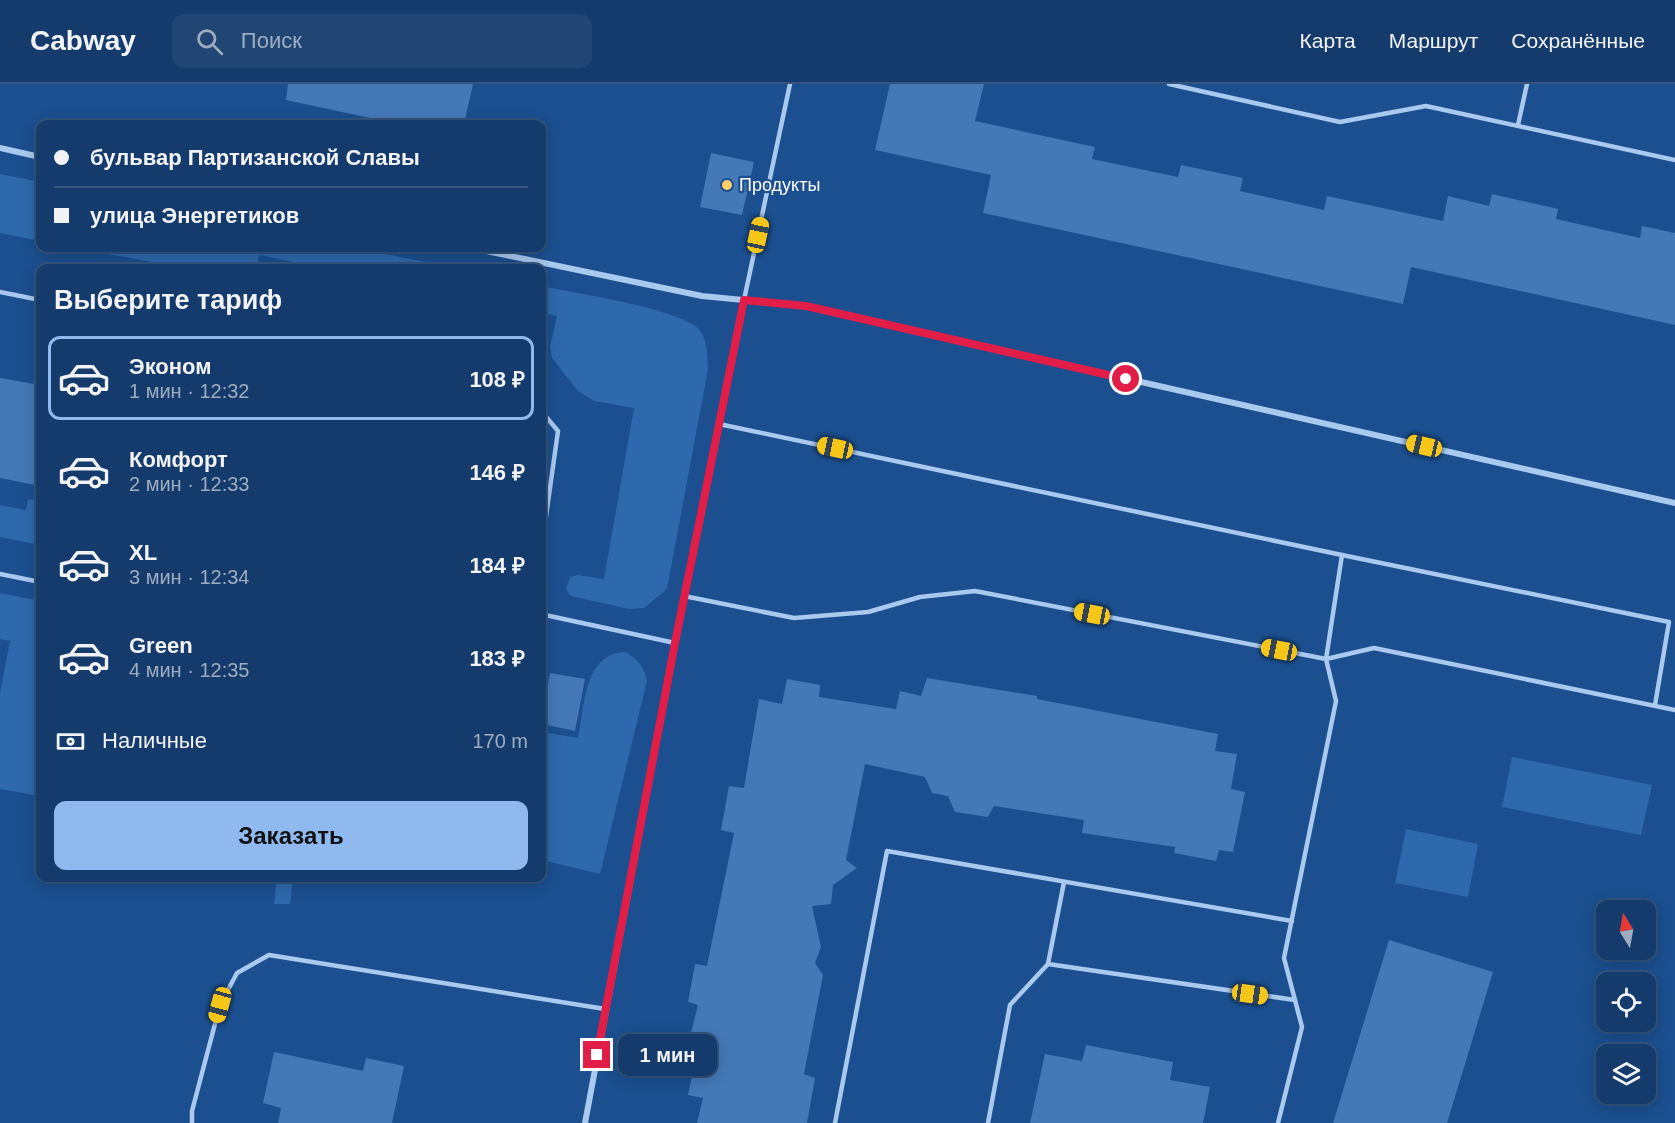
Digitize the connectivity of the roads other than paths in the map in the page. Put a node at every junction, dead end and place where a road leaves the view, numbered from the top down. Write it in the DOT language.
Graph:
graph roads {
  1 [pos="790,84"];
  2 [pos="1169,84"];
  3 [pos="1527,84"];
  4 [pos="1518,125"];
  5 [pos="0,148"];
  6 [pos="36,156"];
  7 [pos="1675,160"];
  8 [pos="491,252"];
  9 [pos="0,292"];
  10 [pos="36,299"];
  11 [pos="744,300"];
  12 [pos="546,417"];
  13 [pos="719,424"];
  14 [pos="1675,503"];
  15 [pos="546,517"];
  16 [pos="1342,555"];
  17 [pos="0,574"];
  18 [pos="36,581"];
  19 [pos="684,596"];
  20 [pos="546,615"];
  21 [pos="675,643"];
  22 [pos="1326,659"];
  23 [pos="1655,705"];
  24 [pos="1675,710"];
  25 [pos="1064,882"];
  26 [pos="1292,921"];
  27 [pos="1048,964"];
  28 [pos="1295,1000"];
  29 [pos="605,1009"];
  30 [pos="192,1123"];
  31 [pos="585,1123"];
  32 [pos="835,1123"];
  33 [pos="988,1123"];
  34 [pos="1278,1123"];
  1 -- 11 [label="lane"];
  2 -- 4 [label="lane"];
  3 -- 4 [label="lane"];
  4 -- 7 [label="lane"];
  5 -- 6 [label="street"];
  8 -- 11 [label="street"];
  9 -- 10 [label="lane"];
  11 -- 13 [label="street"];
  11 -- 14 [label="street"];
  12 -- 15 [label="lane"];
  13 -- 16 [label="lane"];
  13 -- 19 [label="street"];
  16 -- 22 [label="lane"];
  16 -- 23 [label="lane"];
  17 -- 18 [label="lane"];
  19 -- 21 [label="street"];
  19 -- 22 [label="lane"];
  20 -- 21 [label="lane"];
  21 -- 29 [label="street"];
  22 -- 23 [label="lane"];
  22 -- 26 [label="lane"];
  23 -- 24 [label="lane"];
  25 -- 26 [label="lane"];
  25 -- 27 [label="lane"];
  25 -- 32 [label="lane"];
  26 -- 28 [label="lane"];
  27 -- 28 [label="lane"];
  27 -- 33 [label="lane"];
  28 -- 34 [label="lane"];
  29 -- 30 [label="lane"];
  29 -- 31 [label="street"];
}
